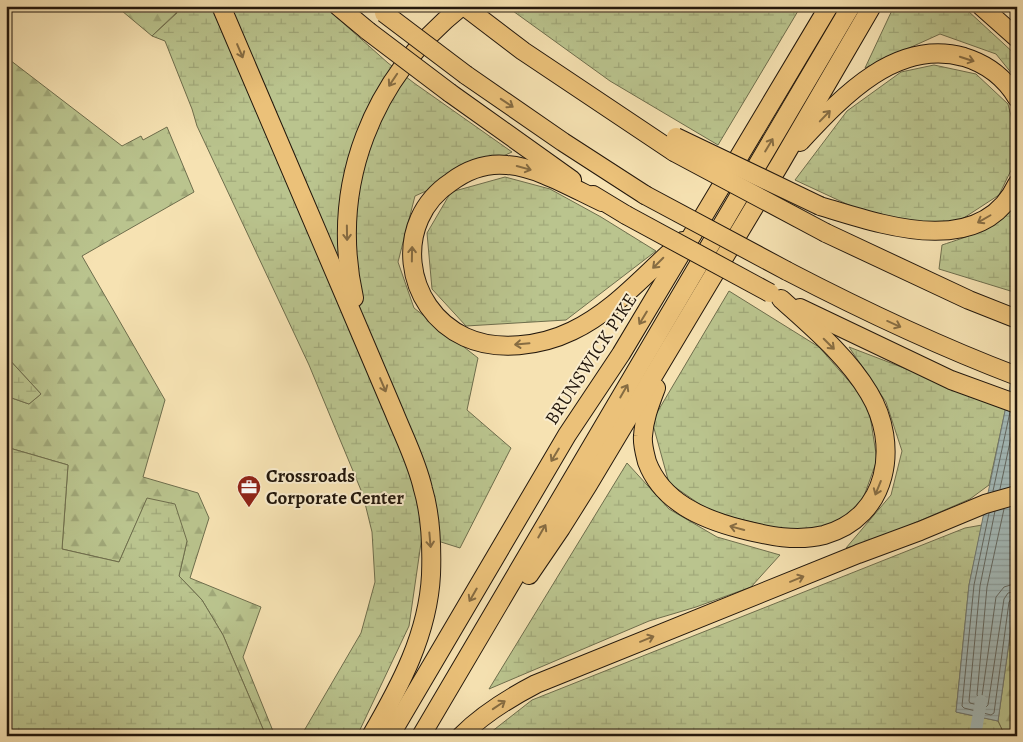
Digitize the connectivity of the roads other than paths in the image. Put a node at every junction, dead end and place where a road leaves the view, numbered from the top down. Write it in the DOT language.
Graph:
graph roads {
  1 [pos="221,6"];
  2 [pos="338,6"];
  3 [pos="463,6"];
  4 [pos="829,6"];
  5 [pos="851,6"];
  6 [pos="872,6"];
  7 [pos="981,6"];
  8 [pos="380,10"];
  9 [pos="1017,38"];
  10 [pos="1017,98"];
  11 [pos="675,145"];
  12 [pos="780,164"];
  13 [pos="1017,184"];
  14 [pos="602,202"];
  15 [pos="695,232"];
  16 [pos="775,296"];
  17 [pos="1017,319"];
  18 [pos="364,340"];
  19 [pos="672,344"];
  20 [pos="1017,376"];
  21 [pos="1017,404"];
  22 [pos="1017,495"];
  23 [pos="491,619"];
  24 [pos="371,736"];
  25 [pos="390,736"];
  26 [pos="420,736"];
  27 [pos="461,736"];
  1 -- 18 [label="highway, one-way"];
  2 -- 14 [label="highway, bridge"];
  3 -- 11 [label="highway"];
  3 -- 18 [label="highway, one-way"];
  4 -- 15 [label="highway, BRUNSWICK PIKE"];
  23 -- 5 [label="highway, one-way"];
  6 -- 12 [label="highway"];
  7 -- 9 [label="highway"];
  8 -- 20 [label="highway, one-way, bridge"];
  12 -- 10 [label="highway, one-way"];
  13 -- 11 [label="highway, one-way, bridge"];
  11 -- 17 [label="highway, bridge"];
  12 -- 19 [label="highway"];
  15 -- 14 [label="highway, one-way"];
  14 -- 16 [label="highway, bridge"];
  15 -- 25 [label="highway, BRUNSWICK PIKE, one-way"];
  16 -- 19 [label="highway, one-way"];
  16 -- 21 [label="highway"];
  18 -- 24 [label="highway, one-way"];
  19 -- 23 [label="highway"];
  27 -- 22 [label="highway, one-way"];
  23 -- 26 [label="highway"];
}
